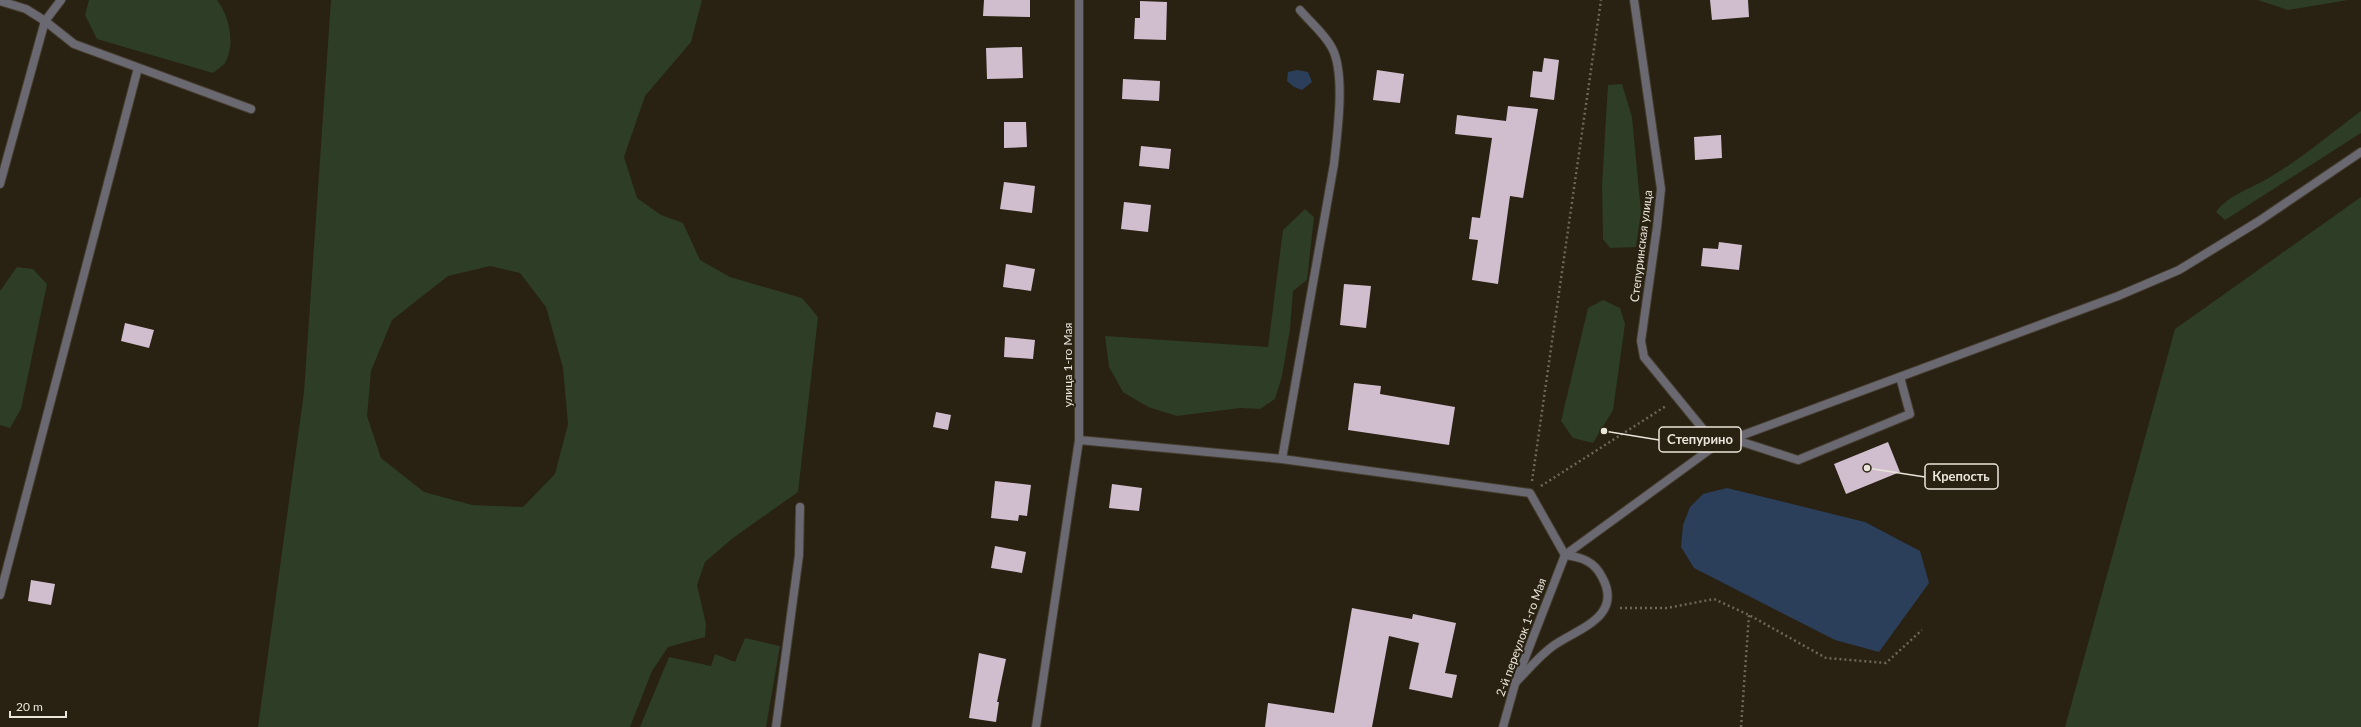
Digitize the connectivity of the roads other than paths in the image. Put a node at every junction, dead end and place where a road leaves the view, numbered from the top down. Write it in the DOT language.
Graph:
graph roads {
  1 [pos="61,0"];
  2 [pos="1079,0"];
  3 [pos="1634,0"];
  4 [pos="0,1"];
  5 [pos="1300,10"];
  6 [pos="45,21"];
  7 [pos="138,68"];
  8 [pos="251,109"];
  9 [pos="2361,152"];
  10 [pos="0,184"];
  11 [pos="1900,377"];
  12 [pos="1733,439"];
  13 [pos="1079,440"];
  14 [pos="1716,445"];
  15 [pos="1282,459"];
  16 [pos="800,507"];
  17 [pos="1565,555"];
  18 [pos="0,594"];
  19 [pos="1515,684"];
  20 [pos="776,727"];
  21 [pos="1036,727"];
  22 [pos="1503,727"];
  1 -- 6 [label="street"];
  2 -- 13 [label="street, улица 1-го Мая"];
  3 -- 14 [label="street, Степуринская улица"];
  4 -- 6 [label="street"];
  5 -- 15 [label="street"];
  6 -- 7 [label="street"];
  6 -- 10 [label="street"];
  7 -- 8 [label="street"];
  7 -- 18 [label="street"];
  9 -- 11 [label="street"];
  11 -- 12 [label="street"];
  11 -- 12 [label="street"];
  12 -- 14 [label="street"];
  13 -- 15 [label="street"];
  13 -- 21 [label="street, улица 1-го Мая"];
  14 -- 17 [label="street"];
  15 -- 17 [label="street"];
  16 -- 20 [label="street"];
  17 -- 19 [label="street, 2-й переулок 1-го Мая"];
  17 -- 19 [label="street"];
  19 -- 22 [label="street, 2-й переулок 1-го Мая"];
}
